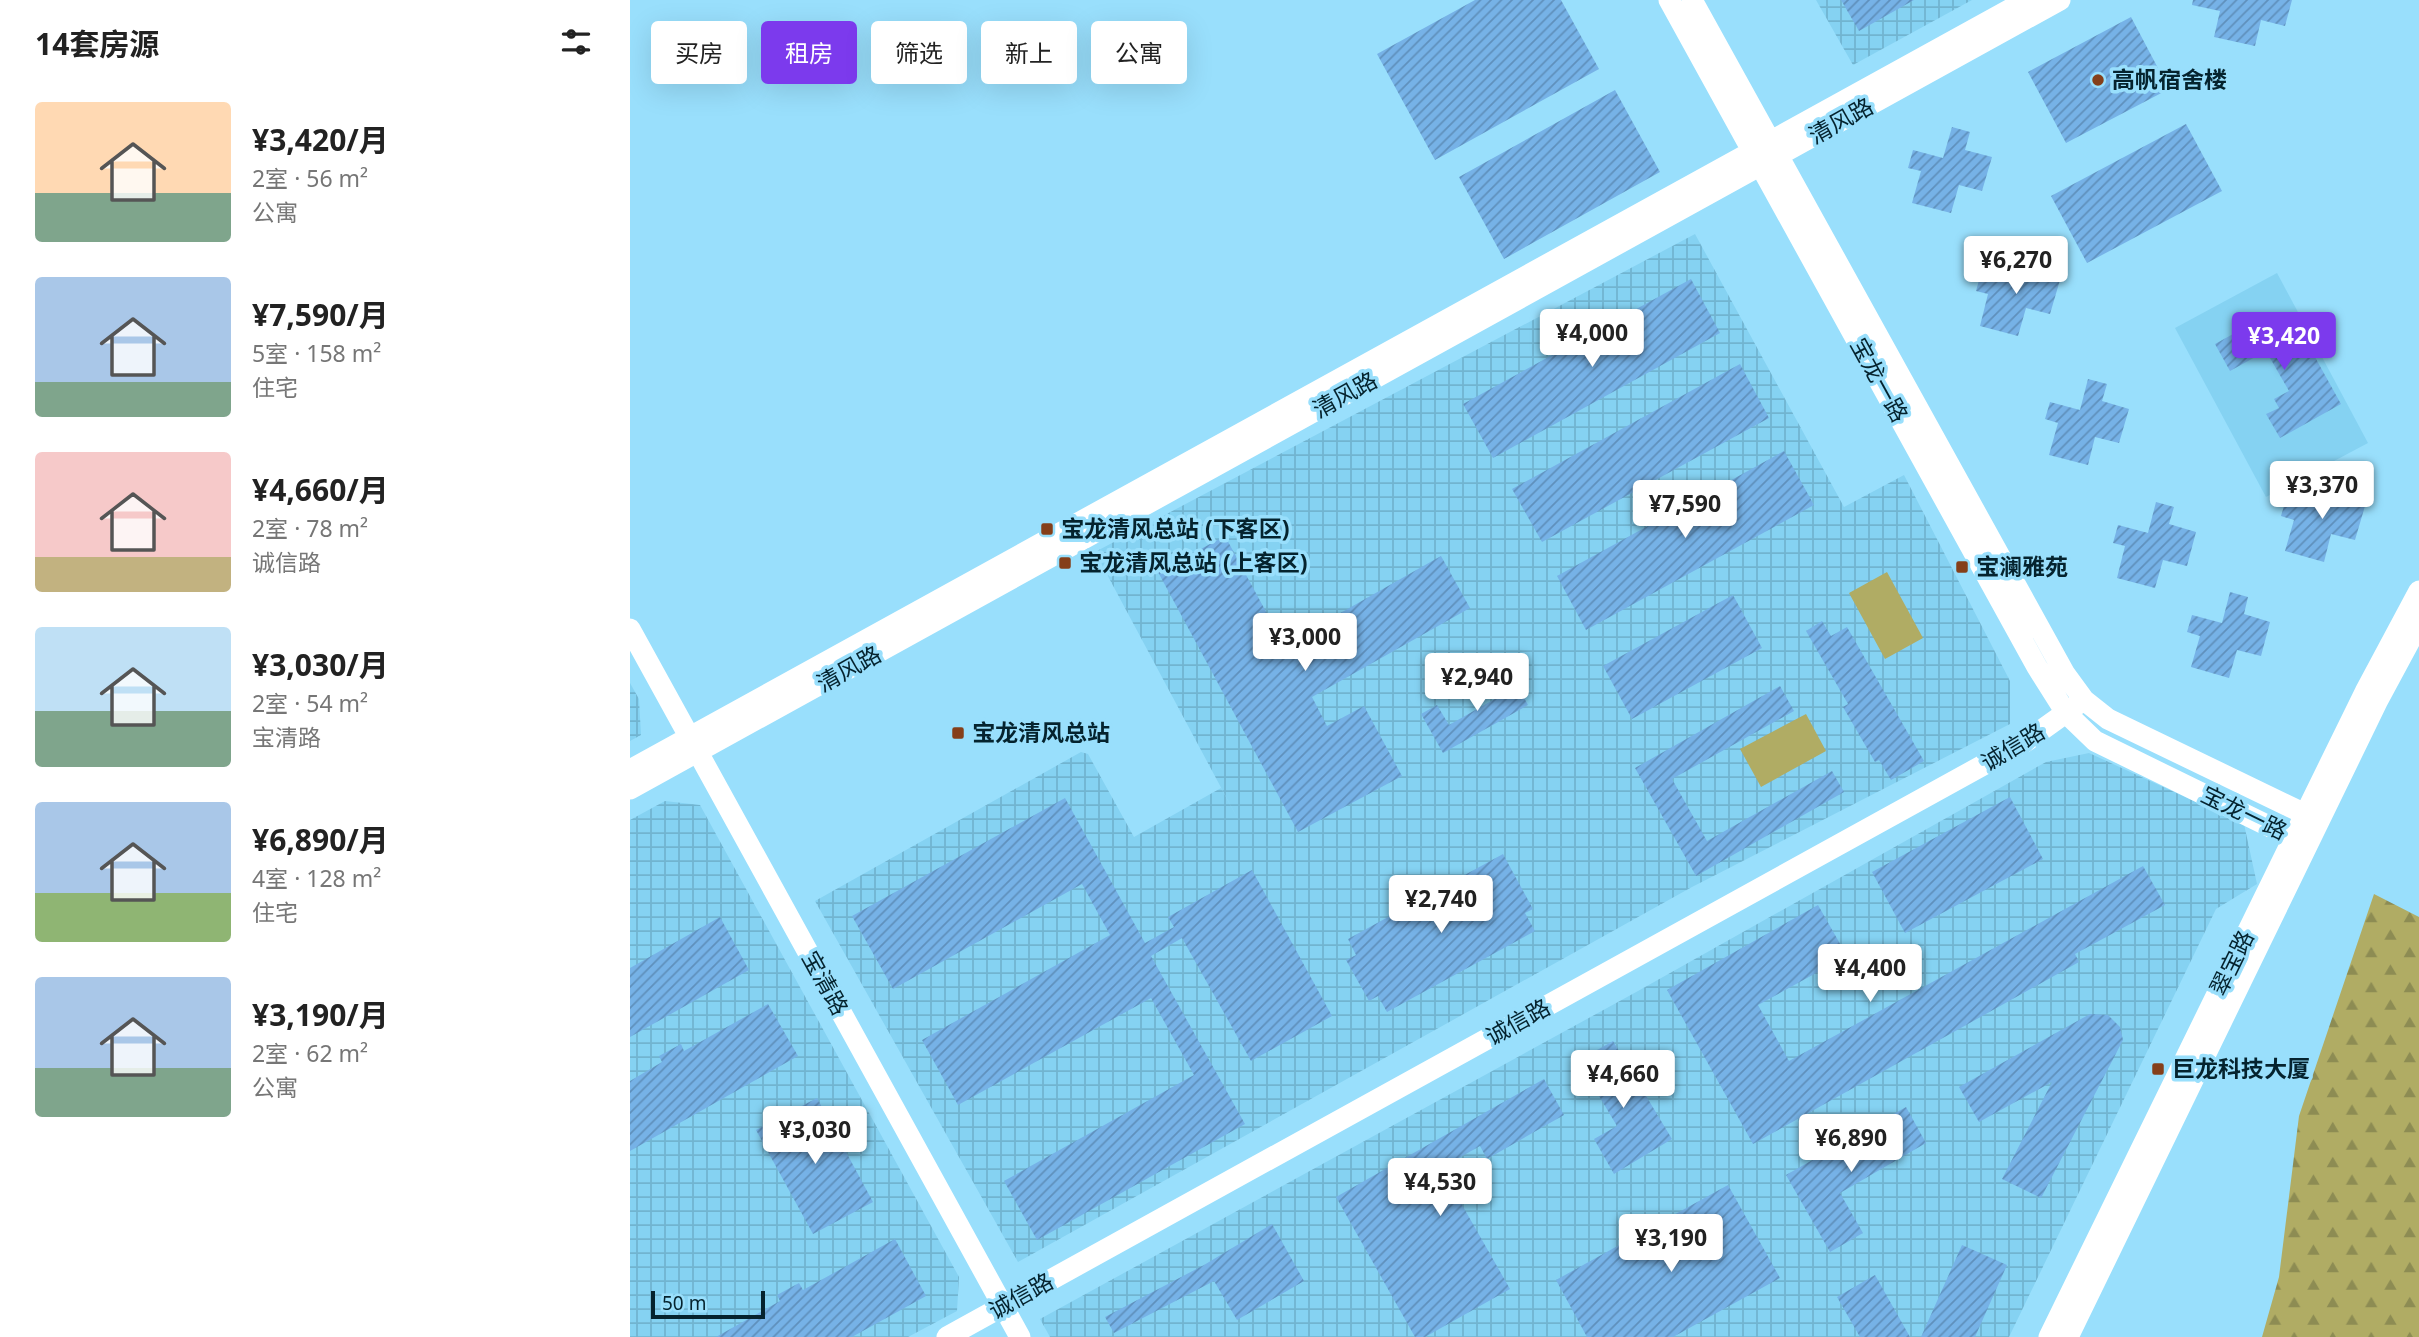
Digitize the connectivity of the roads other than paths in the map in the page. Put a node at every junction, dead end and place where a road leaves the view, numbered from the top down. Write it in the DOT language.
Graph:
graph roads {
  1 [pos="1669,0"];
  2 [pos="1692,0"];
  3 [pos="2027,0"];
  4 [pos="2060,0"];
  5 [pos="1765,154"];
  6 [pos="2419,591"];
  7 [pos="2419,624"];
  8 [pos="630,629"];
  9 [pos="2084,700"];
  10 [pos="2066,713"];
  11 [pos="693,745"];
  12 [pos="630,770"];
  13 [pos="630,789"];
  14 [pos="2304,829"];
  15 [pos="1003,1306"];
  16 [pos="947,1337"];
  17 [pos="1020,1337"];
  18 [pos="2049,1337"];
  19 [pos="2068,1337"];
  1 -- 5 [label="street, 宝龙一路"];
  2 -- 5 [label="street, 宝龙一路"];
  3 -- 5 [label="street, 清风路"];
  4 -- 5 [label="street, 清风路"];
  5 -- 9 [label="street, 宝龙一路"];
  5 -- 10 [label="street, 宝龙一路"];
  5 -- 11 [label="street, 清风路"];
  6 -- 14 [label="street, 翠宝路"];
  7 -- 14 [label="street, 翠宝路"];
  8 -- 11 [label="street, 宝清路"];
  9 -- 10 [label="street, 诚信路"];
  9 -- 14 [label="street, 宝龙一路"];
  10 -- 14 [label="street, 宝龙一路"];
  10 -- 15 [label="street, 诚信路"];
  11 -- 12 [label="street, 清风路"];
  11 -- 13 [label="street, 清风路"];
  11 -- 15 [label="street, 宝清路"];
  14 -- 18 [label="street, 翠宝路"];
  14 -- 19 [label="street, 翠宝路"];
  15 -- 16 [label="street, 诚信路"];
  15 -- 17 [label="street, 宝清路"];
}
